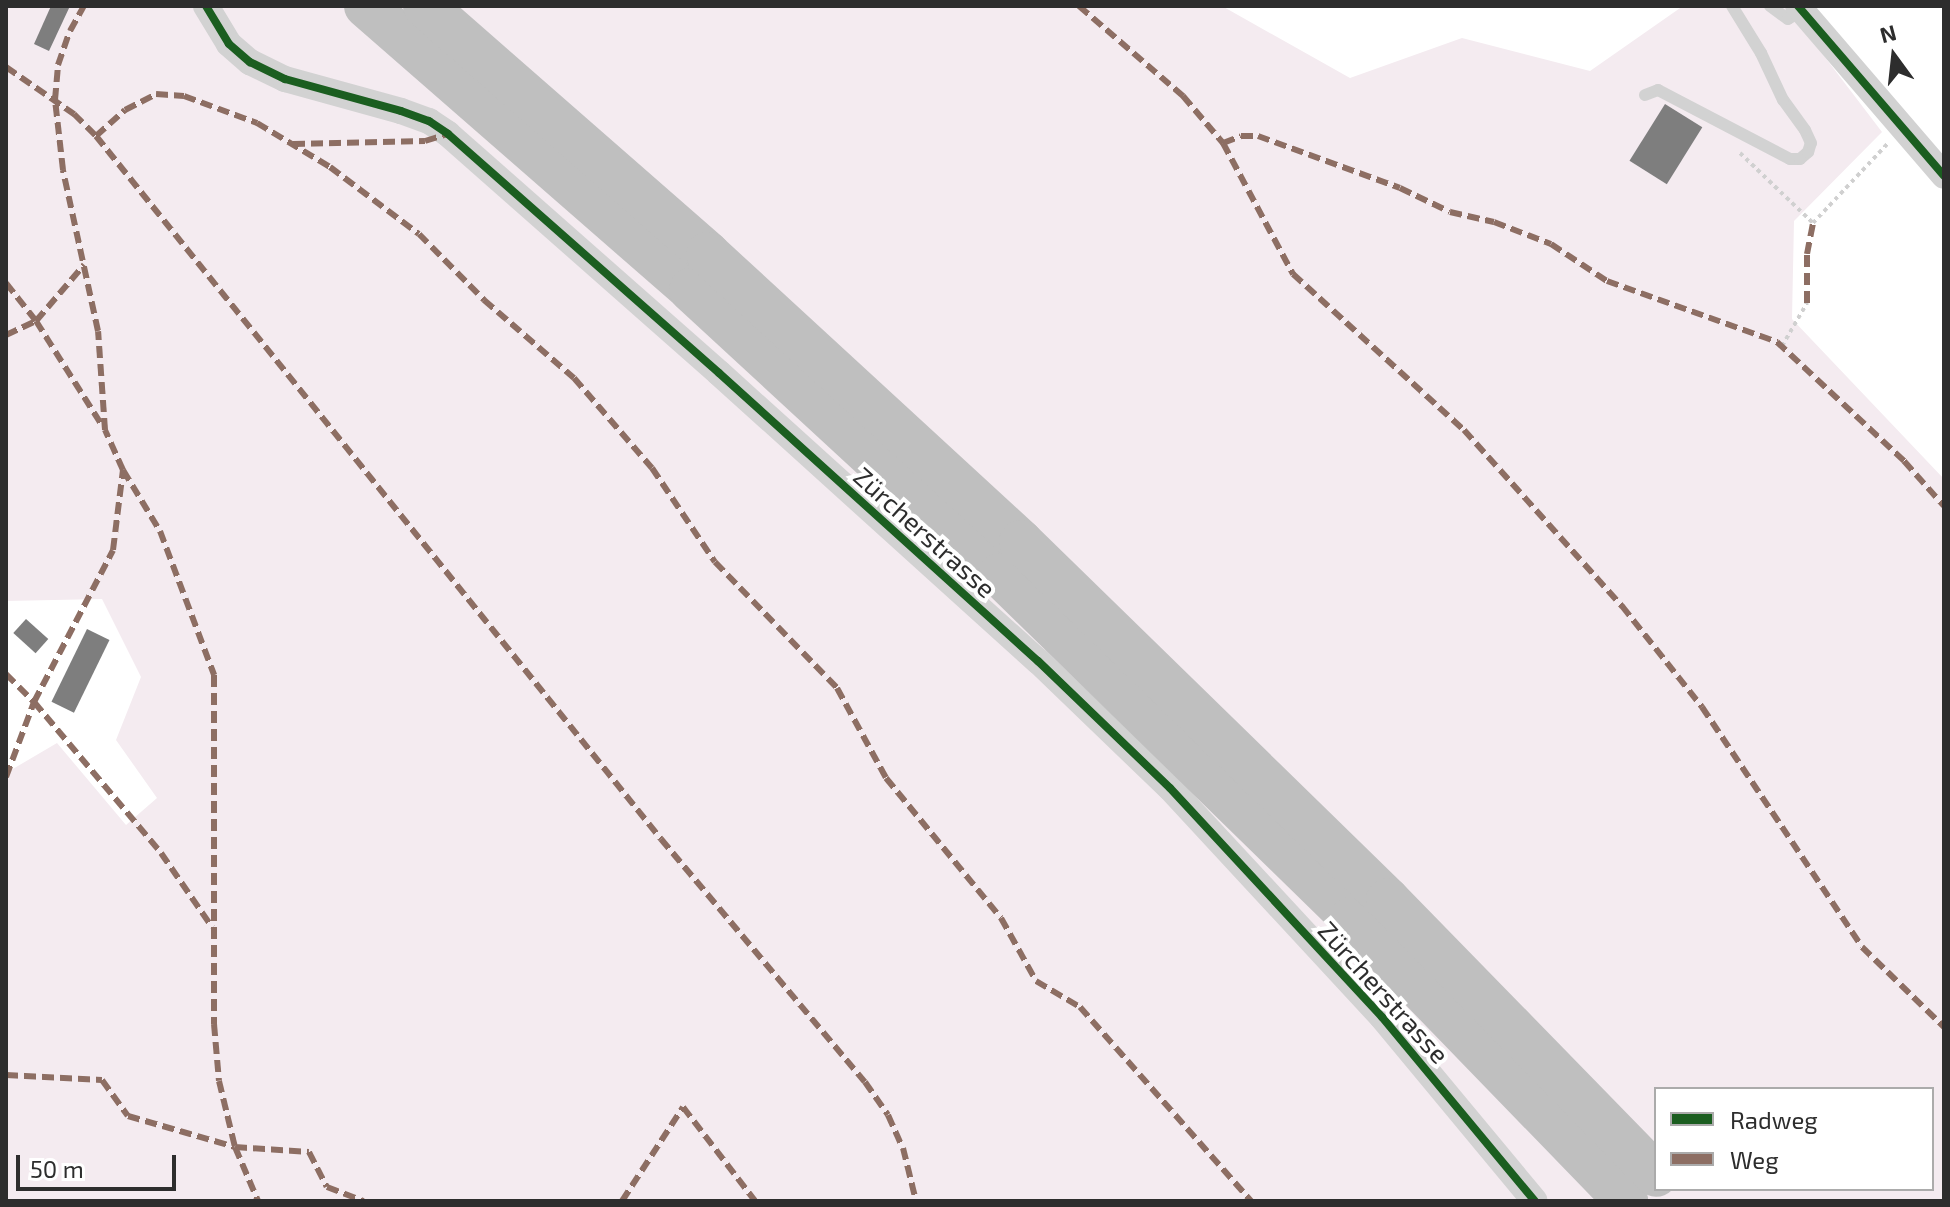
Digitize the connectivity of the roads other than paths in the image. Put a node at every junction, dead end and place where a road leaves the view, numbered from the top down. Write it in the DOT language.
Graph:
graph roads {
  1 [pos="206,6"];
  2 [pos="366,6"];
  3 [pos="425,6"];
  4 [pos="1732,6"];
  5 [pos="1770,6"];
  6 [pos="1799,8"];
  7 [pos="1645,95"];
  8 [pos="1944,176"];
  9 [pos="1654,1173"];
  10 [pos="1535,1201"];
  11 [pos="1626,1201"];
  1 -- 10 [label="street, Zürcherstrasse"];
  2 -- 11 [label="highway"];
  3 -- 9 [label="highway"];
  4 -- 7 [label="lane"];
  5 -- 6 [label="lane"];
  6 -- 8 [label="street"];
}
